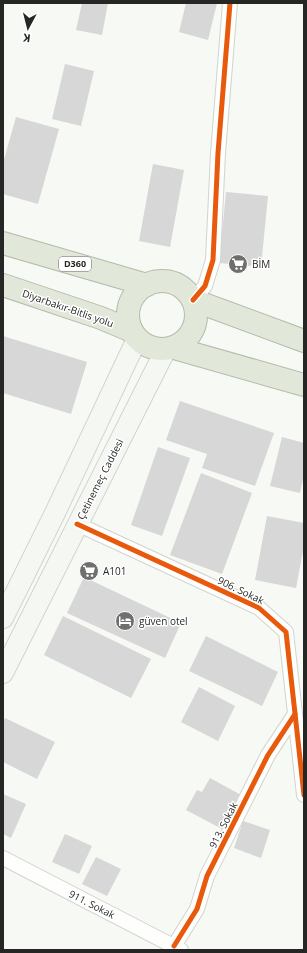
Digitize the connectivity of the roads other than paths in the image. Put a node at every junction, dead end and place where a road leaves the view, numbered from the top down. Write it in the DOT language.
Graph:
graph roads {
  1 [pos="230,3"];
  2 [pos="3,242"];
  3 [pos="3,285"];
  4 [pos="146,285"];
  5 [pos="193,300"];
  6 [pos="135,335"];
  7 [pos="304,341"];
  8 [pos="170,348"];
  9 [pos="304,385"];
  10 [pos="77,524"];
  11 [pos="3,618"];
  12 [pos="3,673"];
  13 [pos="298,696"];
  14 [pos="295,714"];
  15 [pos="304,795"];
  16 [pos="3,858"];
  17 [pos="177,948"];
  1 -- 5 [label="street"];
  2 -- 4 [label="highway, D360"];
  3 -- 6 [label="highway, Diyarbakır-Bitlis yolu"];
  4 -- 5 [label="highway"];
  4 -- 6 [label="highway"];
  5 -- 7 [label="highway"];
  5 -- 8 [label="highway"];
  6 -- 8 [label="highway"];
  6 -- 11 [label="main road"];
  8 -- 9 [label="highway"];
  8 -- 10 [label="main road, Çetinemeç Caddesi"];
  10 -- 12 [label="main road, Çetinemeç Caddesi"];
  10 -- 13 [label="street, 906. Sokak"];
  13 -- 14 [label="street, 906. Sokak"];
  14 -- 15 [label="street, 906. Sokak"];
  14 -- 17 [label="street, 913. Sokak"];
  16 -- 17 [label="street, 911. Sokak"];
}
